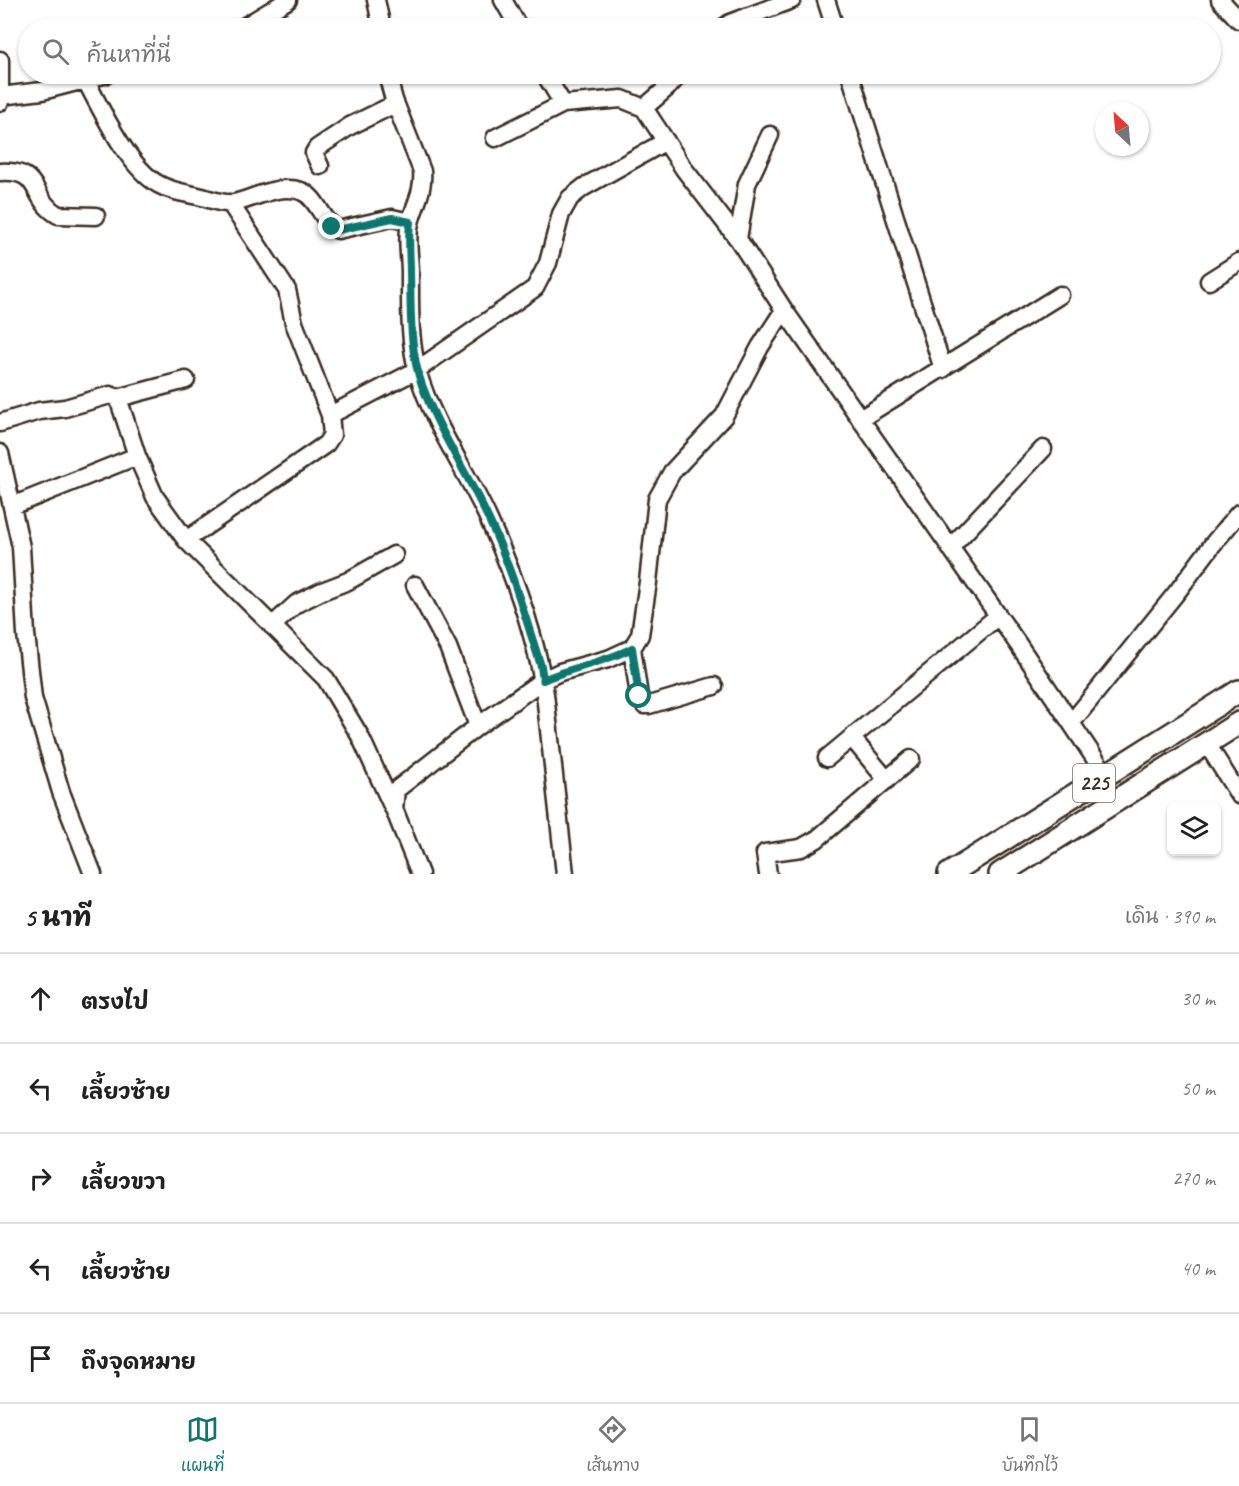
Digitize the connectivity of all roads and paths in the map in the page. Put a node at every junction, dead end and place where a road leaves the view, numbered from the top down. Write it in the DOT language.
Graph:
graph roads {
  1 [pos="288,0"];
  2 [pos="376,0"];
  3 [pos="503,0"];
  4 [pos="792,0"];
  5 [pos="826,0"];
  6 [pos="1220,0"];
  7 [pos="258,18"];
  8 [pos="380,18"];
  9 [pos="513,18"];
  10 [pos="743,18"];
  11 [pos="832,18"];
  12 [pos="1239,21"];
  13 [pos="0,60"];
  14 [pos="67,84"];
  15 [pos="88,84"];
  16 [pos="390,84"];
  17 [pos="551,84"];
  18 [pos="671,84"];
  19 [pos="853,84"];
  20 [pos="0,99"];
  21 [pos="395,104"];
  22 [pos="563,104"];
  23 [pos="644,108"];
  24 [pos="770,135"];
  25 [pos="495,138"];
  26 [pos="666,141"];
  27 [pos="320,166"];
  28 [pos="0,172"];
  29 [pos="230,203"];
  30 [pos="96,216"];
  31 [pos="410,222"];
  32 [pos="738,239"];
  33 [pos="1239,262"];
  34 [pos="1209,281"];
  35 [pos="1060,295"];
  36 [pos="784,310"];
  37 [pos="943,369"];
  38 [pos="417,370"];
  39 [pos="186,380"];
  40 [pos="117,398"];
  41 [pos="330,415"];
  42 [pos="860,419"];
  43 [pos="0,423"];
  44 [pos="1043,449"];
  45 [pos="0,453"];
  46 [pos="137,456"];
  47 [pos="7,499"];
  48 [pos="1239,513"];
  49 [pos="186,540"];
  50 [pos="950,548"];
  51 [pos="394,555"];
  52 [pos="415,585"];
  53 [pos="998,616"];
  54 [pos="272,626"];
  55 [pos="632,648"];
  56 [pos="543,680"];
  57 [pos="714,686"];
  58 [pos="1239,691"];
  59 [pos="1072,722"];
  60 [pos="1239,723"];
  61 [pos="478,726"];
  62 [pos="852,738"];
  63 [pos="1207,744"];
  64 [pos="827,758"];
  65 [pos="911,759"];
  66 [pos="1106,775"];
  67 [pos="887,780"];
  68 [pos="1239,795"];
  69 [pos="394,809"];
  70 [pos="93,874"];
  71 [pos="420,874"];
  72 [pos="565,874"];
  73 [pos="768,874"];
  74 [pos="949,874"];
  75 [pos="1000,874"];
  1 -- 7 [label="street"];
  2 -- 8 [label="street"];
  3 -- 9 [label="street"];
  4 -- 10 [label="street"];
  5 -- 11 [label="street"];
  6 -- 12 [label="street"];
  13 -- 20 [label="street"];
  14 -- 20 [label="street"];
  15 -- 29 [label="street"];
  16 -- 21 [label="street"];
  17 -- 22 [label="street"];
  18 -- 23 [label="street"];
  19 -- 37 [label="street"];
  21 -- 27 [label="street"];
  21 -- 31 [label="street"];
  22 -- 23 [label="street"];
  22 -- 25 [label="street"];
  23 -- 26 [label="street"];
  24 -- 32 [label="street"];
  26 -- 32 [label="street"];
  26 -- 38 [label="street"];
  28 -- 30 [label="street"];
  29 -- 31 [label="street"];
  29 -- 41 [label="street"];
  31 -- 38 [label="street"];
  32 -- 36 [label="street"];
  33 -- 34 [label="street"];
  35 -- 37 [label="street"];
  36 -- 42 [label="street"];
  36 -- 55 [label="street"];
  37 -- 42 [label="street"];
  38 -- 41 [label="street"];
  38 -- 56 [label="street"];
  39 -- 40 [label="street"];
  40 -- 43 [label="street"];
  40 -- 46 [label="street"];
  41 -- 49 [label="street"];
  42 -- 50 [label="street"];
  44 -- 50 [label="street"];
  45 -- 47 [label="street"];
  46 -- 47 [label="street"];
  46 -- 49 [label="street"];
  47 -- 70 [label="street"];
  48 -- 59 [label="street"];
  49 -- 54 [label="street"];
  50 -- 53 [label="street"];
  51 -- 54 [label="street"];
  52 -- 61 [label="street"];
  53 -- 59 [label="street"];
  53 -- 62 [label="street"];
  54 -- 69 [label="street"];
  55 -- 56 [label="street"];
  55 -- 57 [label="street"];
  56 -- 61 [label="street"];
  56 -- 72 [label="street"];
  58 -- 66 [label="main road, 225"];
  59 -- 66 [label="street"];
  60 -- 63 [label="main road, 225"];
  61 -- 69 [label="street"];
  62 -- 64 [label="street"];
  62 -- 67 [label="street"];
  63 -- 68 [label="street"];
  63 -- 75 [label="main road, 225"];
  65 -- 67 [label="street"];
  66 -- 74 [label="main road, 225"];
  67 -- 73 [label="street"];
  69 -- 71 [label="street"];
}
